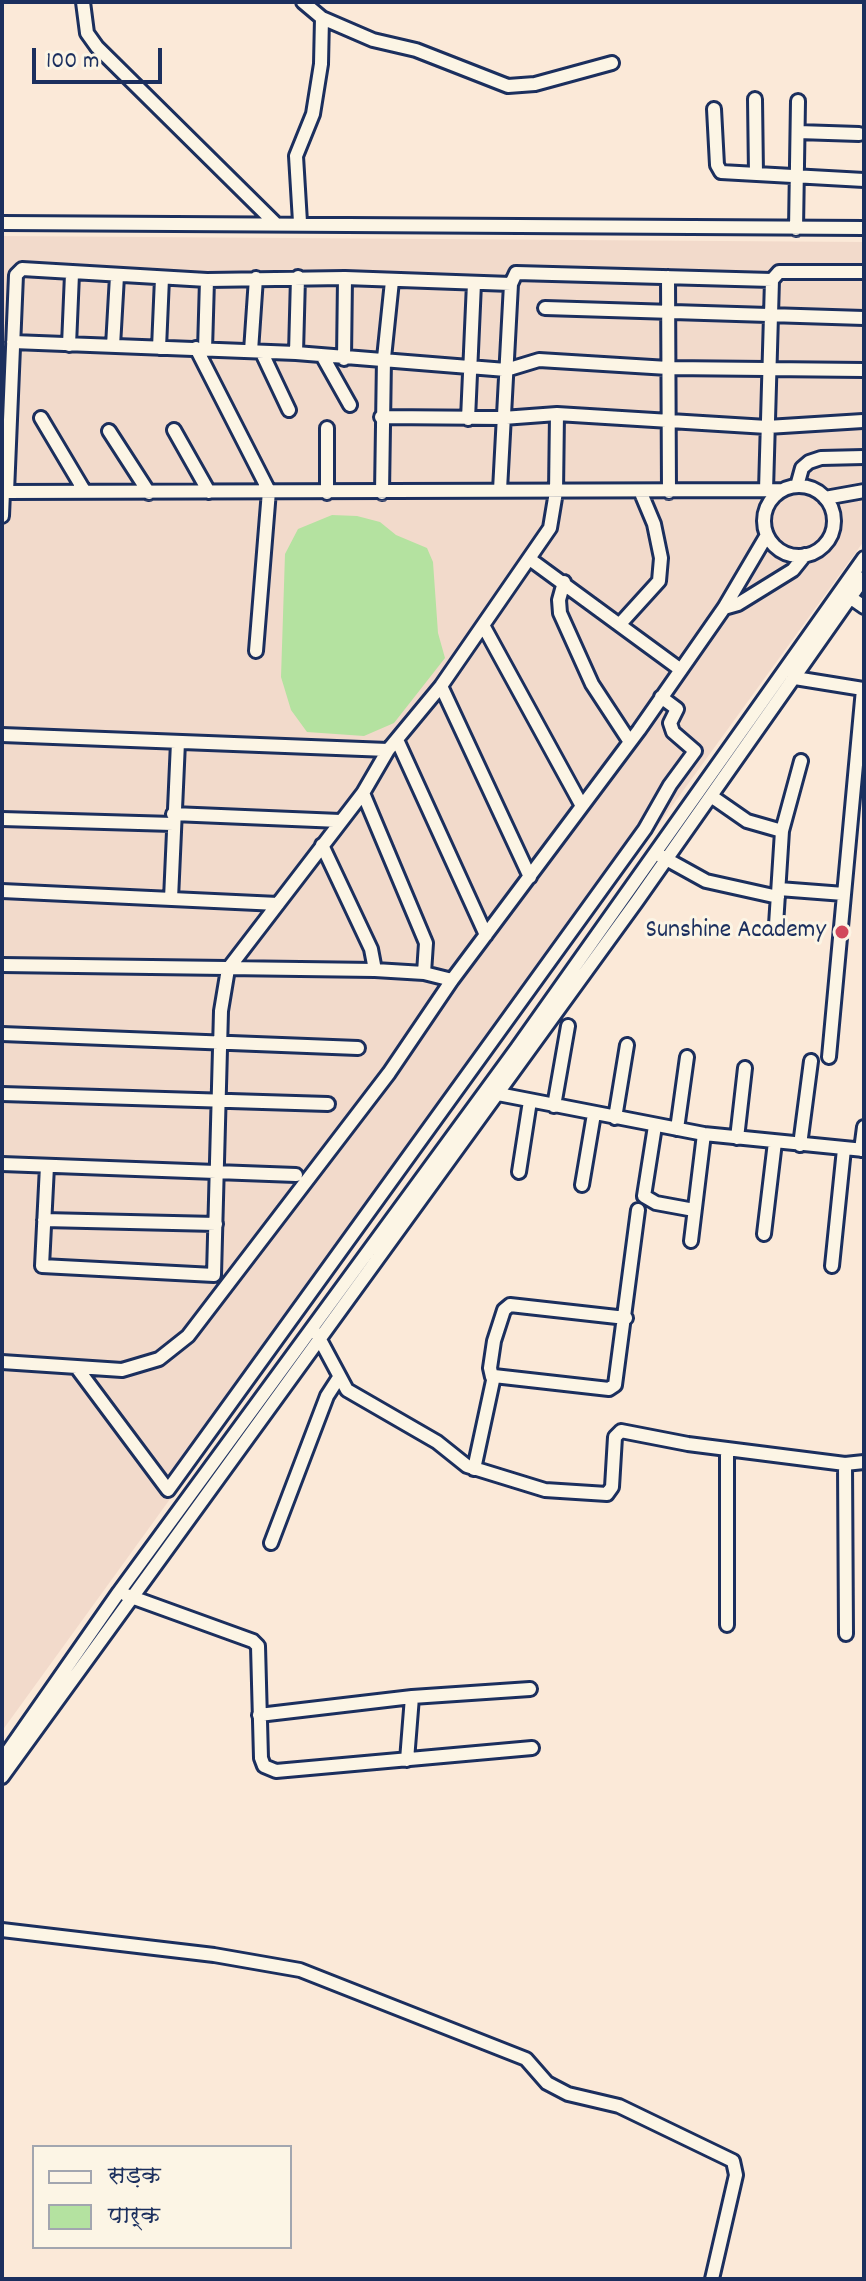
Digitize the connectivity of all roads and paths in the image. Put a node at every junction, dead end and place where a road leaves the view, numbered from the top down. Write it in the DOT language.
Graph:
graph roads {
  1 [pos="83,2"];
  2 [pos="303,2"];
  3 [pos="322,18"];
  4 [pos="612,63"];
  5 [pos="755,99"];
  6 [pos="798,101"];
  7 [pos="714,109"];
  8 [pos="798,132"];
  9 [pos="859,134"];
  10 [pos="756,174"];
  11 [pos="797,177"];
  12 [pos="864,180"];
  13 [pos="274,222"];
  14 [pos="300,222"];
  15 [pos="2,223"];
  16 [pos="864,228"];
  17 [pos="796,229"];
  18 [pos="864,272"];
  19 [pos="72,274"];
  20 [pos="117,276"];
  21 [pos="298,277"];
  22 [pos="668,277"];
  23 [pos="162,278"];
  24 [pos="256,278"];
  25 [pos="345,278"];
  26 [pos="207,280"];
  27 [pos="772,280"];
  28 [pos="392,281"];
  29 [pos="474,283"];
  30 [pos="511,284"];
  31 [pos="545,308"];
  32 [pos="669,311"];
  33 [pos="772,315"];
  34 [pos="864,318"];
  35 [pos="13,342"];
  36 [pos="69,345"];
  37 [pos="113,346"];
  38 [pos="159,348"];
  39 [pos="200,349"];
  40 [pos="256,352"];
  41 [pos="296,353"];
  42 [pos="323,357"];
  43 [pos="384,358"];
  44 [pos="344,359"];
  45 [pos="468,368"];
  46 [pos="668,368"];
  47 [pos="506,370"];
  48 [pos="864,370"];
  49 [pos="770,371"];
  50 [pos="350,405"];
  51 [pos="289,410"];
  52 [pos="557,414"];
  53 [pos="381,417"];
  54 [pos="41,418"];
  55 [pos="503,418"];
  56 [pos="468,419"];
  57 [pos="863,421"];
  58 [pos="667,423"];
  59 [pos="767,427"];
  60 [pos="327,428"];
  61 [pos="174,430"];
  62 [pos="109,431"];
  63 [pos="864,457"];
  64 [pos="797,486"];
  65 [pos="500,490"];
  66 [pos="760,490"];
  67 [pos="782,490"];
  68 [pos="269,491"];
  69 [pos="864,491"];
  70 [pos="4,492"];
  71 [pos="85,492"];
  72 [pos="209,492"];
  73 [pos="556,492"];
  74 [pos="669,492"];
  75 [pos="149,493"];
  76 [pos="327,493"];
  77 [pos="382,493"];
  78 [pos="641,493"];
  79 [pos="825,498"];
  80 [pos="765,511"];
  81 [pos="2,516"];
  82 [pos="767,535"];
  83 [pos="805,555"];
  84 [pos="864,558"];
  85 [pos="531,560"];
  86 [pos="864,578"];
  87 [pos="564,582"];
  88 [pos="846,594"];
  89 [pos="864,607"];
  90 [pos="724,608"];
  91 [pos="620,624"];
  92 [pos="484,627"];
  93 [pos="256,651"];
  94 [pos="681,670"];
  95 [pos="795,678"];
  96 [pos="441,686"];
  97 [pos="864,688"];
  98 [pos="661,697"];
  99 [pos="2,735"];
  100 [pos="178,742"];
  101 [pos="630,742"];
  102 [pos="393,746"];
  103 [pos="801,761"];
  104 [pos="363,793"];
  105 [pos="711,796"];
  106 [pos="582,806"];
  107 [pos="2,819"];
  108 [pos="173,819"];
  109 [pos="340,821"];
  110 [pos="782,831"];
  111 [pos="322,845"];
  112 [pos="661,856"];
  113 [pos="530,877"];
  114 [pos="2,891"];
  115 [pos="779,893"];
  116 [pos="844,894"];
  117 [pos="171,899"];
  118 [pos="278,904"];
  119 [pos="776,925"];
  120 [pos="486,935"];
  121 [pos="2,965"];
  122 [pos="228,969"];
  123 [pos="375,970"];
  124 [pos="424,973"];
  125 [pos="452,980"];
  126 [pos="568,1026"];
  127 [pos="2,1034"];
  128 [pos="221,1041"];
  129 [pos="627,1045"];
  130 [pos="358,1048"];
  131 [pos="687,1057"];
  132 [pos="829,1057"];
  133 [pos="811,1061"];
  134 [pos="745,1068"];
  135 [pos="492,1092"];
  136 [pos="2,1094"];
  137 [pos="530,1101"];
  138 [pos="219,1102"];
  139 [pos="328,1104"];
  140 [pos="554,1106"];
  141 [pos="594,1114"];
  142 [pos="615,1118"];
  143 [pos="655,1126"];
  144 [pos="864,1127"];
  145 [pos="677,1129"];
  146 [pos="704,1134"];
  147 [pos="737,1138"];
  148 [pos="775,1142"];
  149 [pos="800,1145"];
  150 [pos="844,1149"];
  151 [pos="862,1150"];
  152 [pos="2,1164"];
  153 [pos="47,1166"];
  154 [pos="218,1172"];
  155 [pos="519,1172"];
  156 [pos="296,1175"];
  157 [pos="582,1185"];
  158 [pos="638,1210"];
  159 [pos="694,1210"];
  160 [pos="44,1220"];
  161 [pos="216,1224"];
  162 [pos="764,1234"];
  163 [pos="691,1241"];
  164 [pos="832,1266"];
  165 [pos="626,1318"];
  166 [pos="316,1334"];
  167 [pos="2,1362"];
  168 [pos="77,1368"];
  169 [pos="492,1377"];
  170 [pos="338,1379"];
  171 [pos="727,1449"];
  172 [pos="864,1462"];
  173 [pos="845,1464"];
  174 [pos="474,1469"];
  175 [pos="271,1543"];
  176 [pos="125,1594"];
  177 [pos="727,1625"];
  178 [pos="846,1634"];
  179 [pos="530,1689"];
  180 [pos="412,1697"];
  181 [pos="259,1715"];
  182 [pos="532,1748"];
  183 [pos="2,1760"];
  184 [pos="407,1760"];
  185 [pos="2,1777"];
  186 [pos="2,1930"];
  187 [pos="712,2279"];
  1 -- 13 [label="street"];
  2 -- 3 [label="street"];
  3 -- 4 [label="street"];
  3 -- 14 [label="street"];
  5 -- 10 [label="street"];
  6 -- 8 [label="street"];
  7 -- 10 [label="street"];
  8 -- 9 [label="street"];
  8 -- 11 [label="street"];
  10 -- 11 [label="street"];
  11 -- 12 [label="street"];
  11 -- 17 [label="street"];
  13 -- 14 [label="street"];
  13 -- 15 [label="street"];
  14 -- 17 [label="street"];
  16 -- 17 [label="street"];
  18 -- 27 [label="street"];
  19 -- 20 [label="street"];
  19 -- 35 [label="street"];
  19 -- 36 [label="street"];
  20 -- 23 [label="street"];
  20 -- 37 [label="street"];
  21 -- 24 [label="street"];
  21 -- 25 [label="street"];
  21 -- 41 [label="street"];
  22 -- 27 [label="street"];
  22 -- 30 [label="street"];
  22 -- 32 [label="street"];
  23 -- 26 [label="street"];
  23 -- 38 [label="street"];
  24 -- 26 [label="street"];
  24 -- 40 [label="street"];
  25 -- 28 [label="street"];
  25 -- 44 [label="street"];
  26 -- 39 [label="street"];
  27 -- 33 [label="street"];
  28 -- 29 [label="street"];
  28 -- 43 [label="street"];
  29 -- 30 [label="street"];
  29 -- 45 [label="street"];
  30 -- 47 [label="street"];
  31 -- 32 [label="street"];
  32 -- 33 [label="street"];
  32 -- 46 [label="street"];
  33 -- 34 [label="street"];
  33 -- 49 [label="street"];
  35 -- 36 [label="street"];
  35 -- 70 [label="street"];
  36 -- 37 [label="street"];
  37 -- 38 [label="street"];
  38 -- 39 [label="street"];
  39 -- 40 [label="street"];
  39 -- 68 [label="street"];
  40 -- 41 [label="street"];
  40 -- 51 [label="street"];
  41 -- 42 [label="street"];
  42 -- 44 [label="street"];
  42 -- 50 [label="street"];
  43 -- 44 [label="street"];
  43 -- 45 [label="street"];
  43 -- 53 [label="street"];
  45 -- 47 [label="street"];
  45 -- 56 [label="street"];
  46 -- 47 [label="street"];
  46 -- 49 [label="street"];
  46 -- 58 [label="street"];
  47 -- 55 [label="street"];
  48 -- 49 [label="street"];
  49 -- 59 [label="street"];
  52 -- 55 [label="street"];
  52 -- 58 [label="street"];
  52 -- 73 [label="street"];
  53 -- 56 [label="street"];
  53 -- 77 [label="street"];
  54 -- 71 [label="street"];
  55 -- 56 [label="street"];
  55 -- 65 [label="street"];
  57 -- 59 [label="street"];
  58 -- 59 [label="street"];
  58 -- 74 [label="street"];
  59 -- 66 [label="street"];
  60 -- 76 [label="street"];
  61 -- 72 [label="street"];
  62 -- 75 [label="street"];
  63 -- 64 [label="street"];
  64 -- 67 [label="street"];
  64 -- 79 [label="street"];
  65 -- 73 [label="street"];
  65 -- 77 [label="street"];
  66 -- 67 [label="street"];
  66 -- 74 [label="street"];
  66 -- 80 [label="street"];
  67 -- 80 [label="street"];
  68 -- 72 [label="street"];
  68 -- 76 [label="street"];
  68 -- 93 [label="street"];
  69 -- 79 [label="street"];
  70 -- 71 [label="street"];
  70 -- 81 [label="street"];
  71 -- 75 [label="street"];
  72 -- 75 [label="street"];
  73 -- 78 [label="street"];
  73 -- 85 [label="street"];
  74 -- 78 [label="street"];
  76 -- 77 [label="street"];
  78 -- 91 [label="street"];
  79 -- 83 [label="street"];
  80 -- 82 [label="street"];
  82 -- 83 [label="street"];
  82 -- 90 [label="street"];
  83 -- 90 [label="street"];
  84 -- 88 [label="street"];
  85 -- 87 [label="street"];
  85 -- 92 [label="street"];
  86 -- 88 [label="street"];
  87 -- 91 [label="street"];
  87 -- 101 [label="street"];
  88 -- 89 [label="street"];
  88 -- 95 [label="street"];
  88 -- 112 [label="street"];
  90 -- 94 [label="street"];
  91 -- 94 [label="street"];
  92 -- 96 [label="street"];
  92 -- 106 [label="street"];
  94 -- 98 [label="street"];
  95 -- 97 [label="street"];
  95 -- 105 [label="street"];
  96 -- 102 [label="street"];
  96 -- 113 [label="street"];
  97 -- 116 [label="street"];
  98 -- 101 [label="street"];
  98 -- 168 [label="street"];
  99 -- 100 [label="street"];
  100 -- 102 [label="street"];
  100 -- 108 [label="street"];
  101 -- 106 [label="street"];
  102 -- 104 [label="street"];
  102 -- 120 [label="street"];
  103 -- 110 [label="street"];
  104 -- 109 [label="street"];
  104 -- 124 [label="street"];
  105 -- 110 [label="street"];
  105 -- 112 [label="street"];
  106 -- 113 [label="street"];
  107 -- 108 [label="street"];
  108 -- 109 [label="street"];
  108 -- 117 [label="street"];
  109 -- 111 [label="street"];
  110 -- 115 [label="street"];
  111 -- 118 [label="street"];
  111 -- 123 [label="street"];
  112 -- 115 [label="street"];
  112 -- 135 [label="street"];
  113 -- 120 [label="street"];
  114 -- 117 [label="street"];
  115 -- 116 [label="street"];
  115 -- 119 [label="street"];
  116 -- 132 [label="street"];
  117 -- 118 [label="street"];
  118 -- 122 [label="street"];
  120 -- 125 [label="street"];
  121 -- 122 [label="street"];
  122 -- 123 [label="street"];
  122 -- 128 [label="street"];
  123 -- 124 [label="street"];
  124 -- 125 [label="street"];
  125 -- 168 [label="street"];
  126 -- 140 [label="street"];
  127 -- 128 [label="street"];
  128 -- 130 [label="street"];
  128 -- 138 [label="street"];
  129 -- 142 [label="street"];
  131 -- 145 [label="street"];
  133 -- 149 [label="street"];
  134 -- 147 [label="street"];
  135 -- 137 [label="street"];
  135 -- 166 [label="street"];
  136 -- 138 [label="street"];
  137 -- 140 [label="street"];
  137 -- 155 [label="street"];
  138 -- 139 [label="street"];
  138 -- 154 [label="street"];
  140 -- 141 [label="street"];
  141 -- 142 [label="street"];
  141 -- 157 [label="street"];
  142 -- 143 [label="street"];
  143 -- 145 [label="street"];
  143 -- 159 [label="street"];
  144 -- 151 [label="street"];
  145 -- 146 [label="street"];
  146 -- 147 [label="street"];
  146 -- 159 [label="street"];
  147 -- 148 [label="street"];
  148 -- 149 [label="street"];
  148 -- 162 [label="street"];
  149 -- 150 [label="street"];
  150 -- 151 [label="street"];
  150 -- 164 [label="street"];
  152 -- 153 [label="street"];
  153 -- 154 [label="street"];
  153 -- 160 [label="street"];
  154 -- 156 [label="street"];
  154 -- 161 [label="street"];
  158 -- 165 [label="street"];
  159 -- 163 [label="street"];
  160 -- 161 [label="street"];
  160 -- 161 [label="street"];
  165 -- 169 [label="street"];
  165 -- 169 [label="street"];
  166 -- 170 [label="street"];
  166 -- 176 [label="street"];
  167 -- 168 [label="street"];
  169 -- 174 [label="street"];
  170 -- 174 [label="street"];
  170 -- 175 [label="street"];
  171 -- 173 [label="street"];
  171 -- 174 [label="street"];
  171 -- 177 [label="street"];
  172 -- 173 [label="street"];
  173 -- 178 [label="street"];
  176 -- 181 [label="street"];
  176 -- 183 [label="street"];
  176 -- 185 [label="street"];
  179 -- 180 [label="street"];
  180 -- 181 [label="street"];
  180 -- 184 [label="street"];
  181 -- 184 [label="street"];
  182 -- 184 [label="street"];
  186 -- 187 [label="street"];
}
